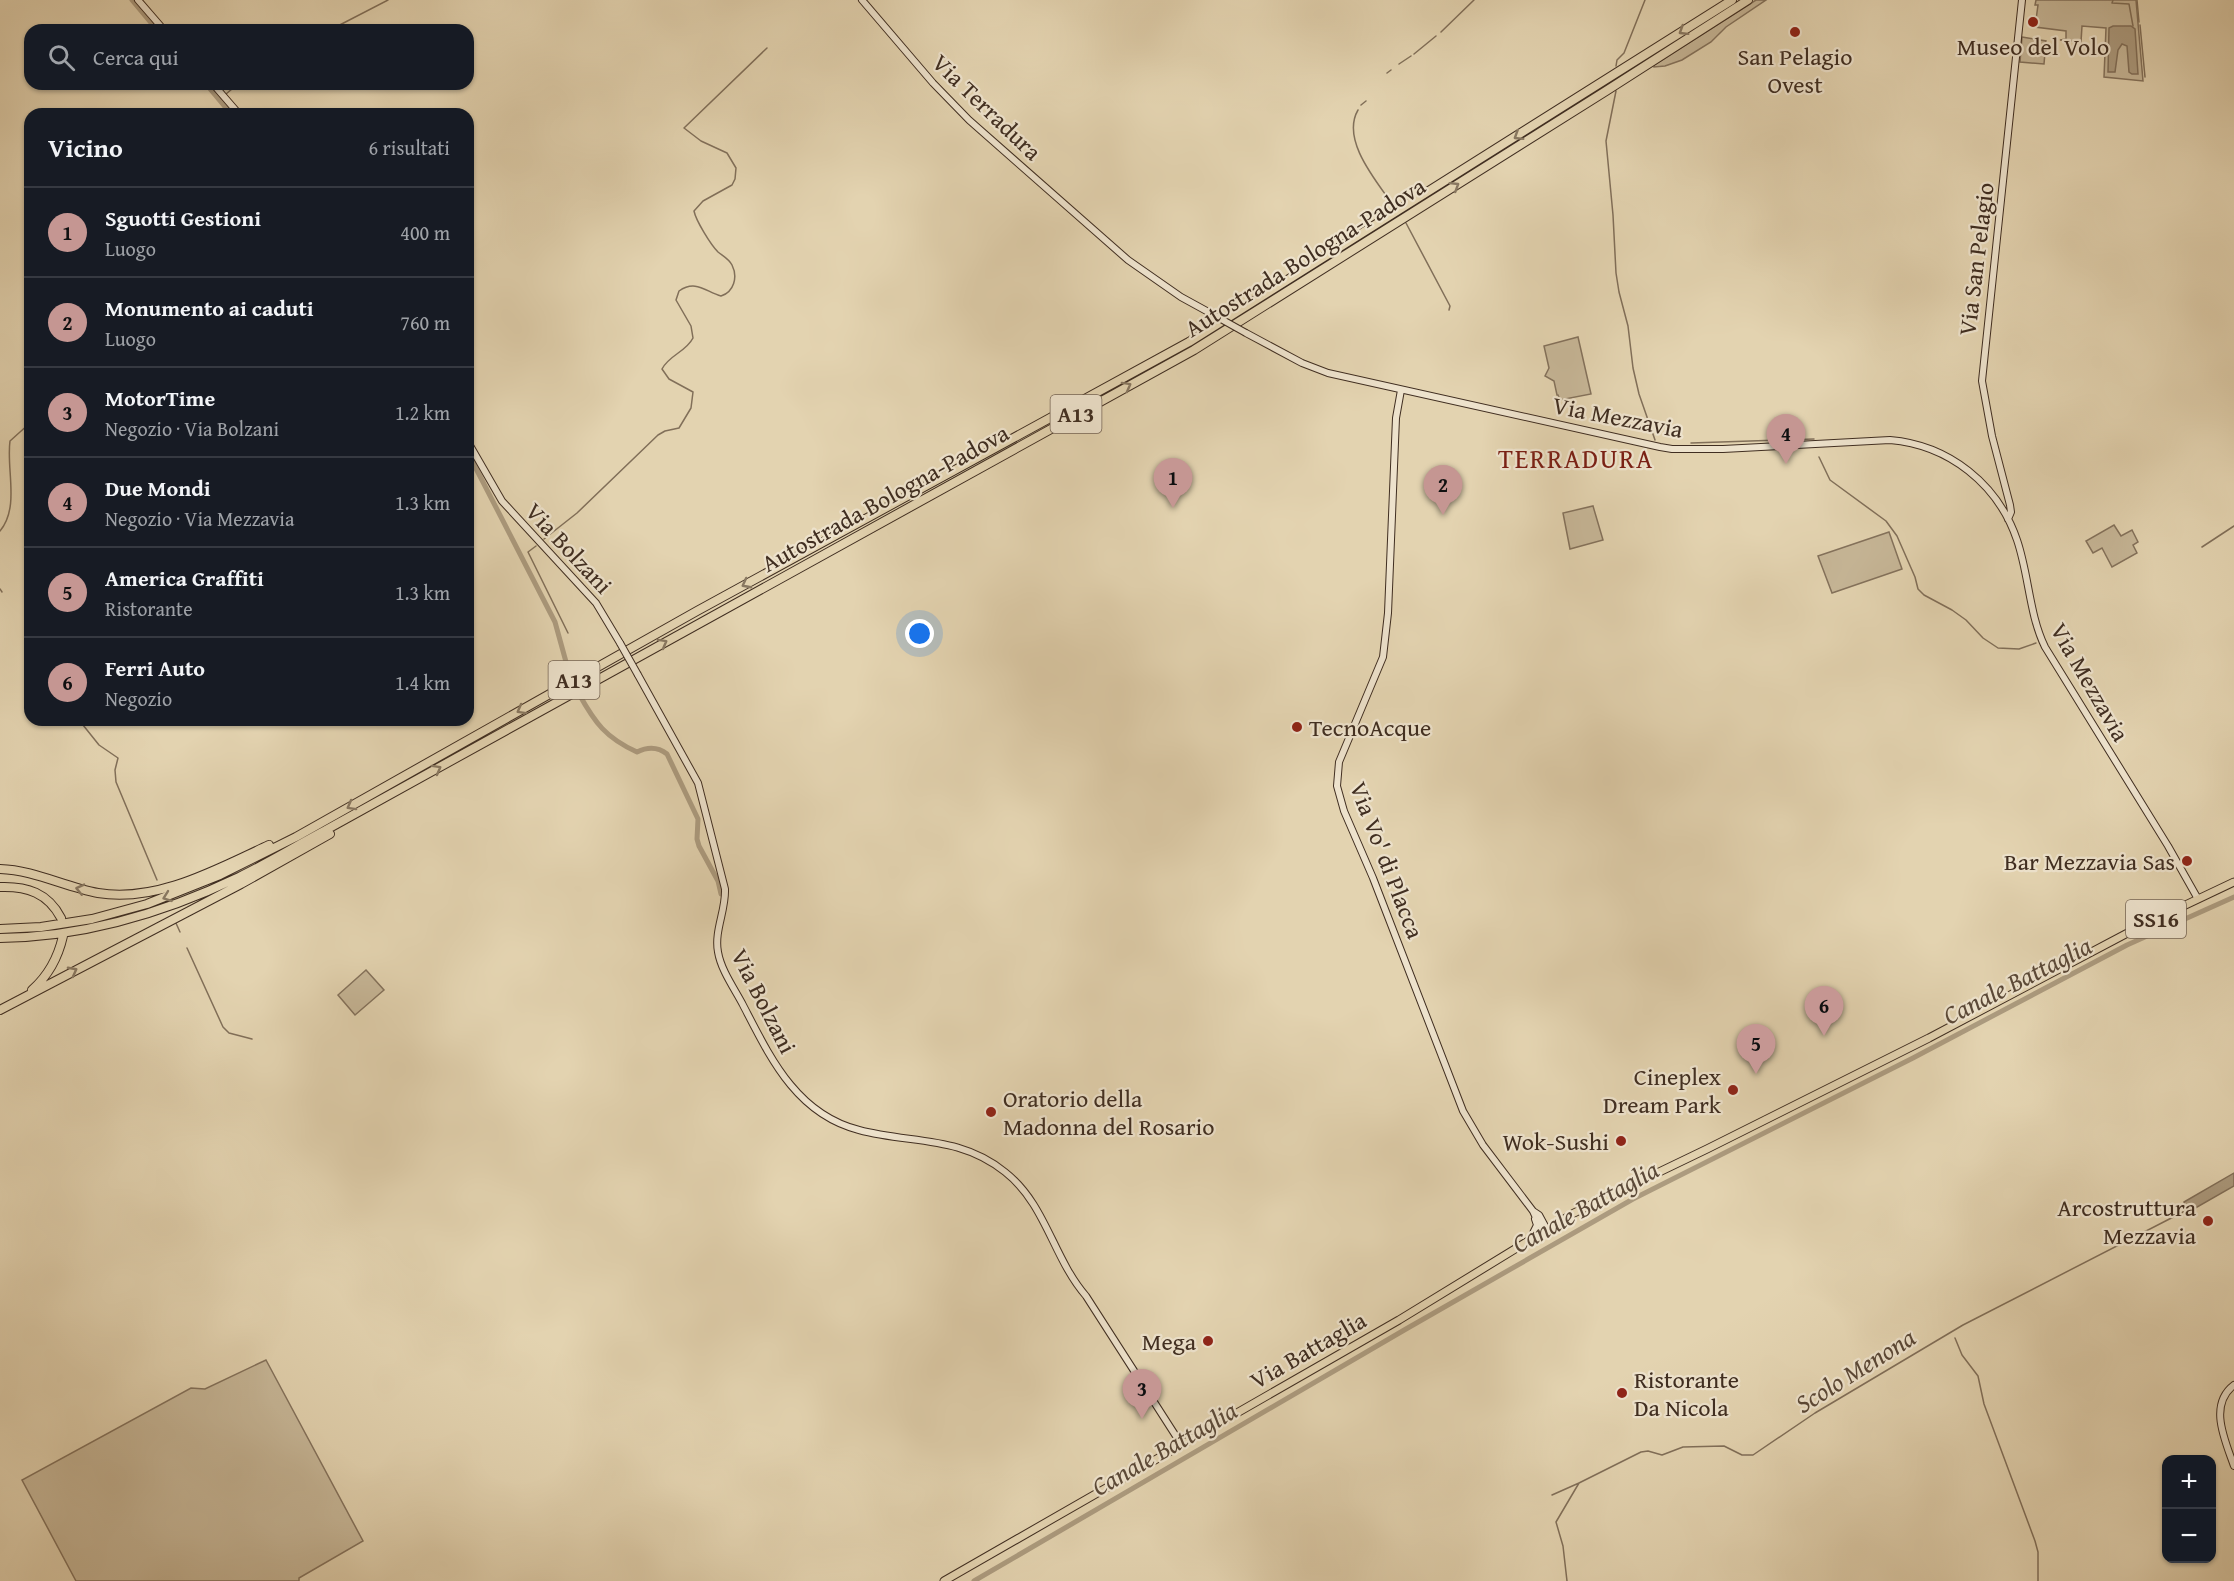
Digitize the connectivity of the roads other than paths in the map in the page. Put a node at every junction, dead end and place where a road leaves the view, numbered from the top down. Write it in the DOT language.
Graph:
graph roads {
  1 [pos="138,0"];
  2 [pos="862,0"];
  3 [pos="1732,0"];
  4 [pos="1748,0"];
  5 [pos="2022,0"];
  6 [pos="160,24"];
  7 [pos="218,90"];
  8 [pos="234,108"];
  9 [pos="1096,232"];
  10 [pos="1401,390"];
  11 [pos="474,452"];
  12 [pos="2008,519"];
  13 [pos="386,797"];
  14 [pos="296,837"];
  15 [pos="0,869"];
  16 [pos="2234,882"];
  17 [pos="0,887"];
  18 [pos="2198,899"];
  19 [pos="61,918"];
  20 [pos="0,929"];
  21 [pos="63,936"];
  22 [pos="0,938"];
  23 [pos="21,999"];
  24 [pos="0,1010"];
  25 [pos="1536,1215"];
  26 [pos="1559,1221"];
  27 [pos="1546,1229"];
  28 [pos="1530,1239"];
  29 [pos="2234,1384"];
  30 [pos="1181,1444"];
  31 [pos="2234,1466"];
  32 [pos="944,1581"];
  1 -- 6 [label="street"];
  2 -- 9 [label="street, Via Terradura"];
  3 -- 14 [label="highway, Autostrada Bologna-Padova / A13, one-way"];
  13 -- 4 [label="highway, Autostrada Bologna-Padova / A13, one-way"];
  5 -- 12 [label="street, Via San Pelagio"];
  7 -- 8 [label="street"];
  9 -- 10 [label="street, Via Mezzavia, bridge"];
  10 -- 12 [label="street, Via Mezzavia"];
  10 -- 25 [label="street, Via Vo' di Placca"];
  11 -- 30 [label="street, Via Bolzani, bridge"];
  12 -- 18 [label="street, Via Mezzavia"];
  13 -- 22 [label="highway, Autostrada Bologna-Padova / A13"];
  23 -- 13 [label="highway, A13, one-way"];
  14 -- 15 [label="highway, A13, one-way"];
  14 -- 20 [label="highway, Autostrada Bologna-Padova / A13, one-way"];
  16 -- 18 [label="main road, SS16"];
  17 -- 19 [label="highway"];
  18 -- 26 [label="main road, SS16"];
  21 -- 23 [label="highway"];
  23 -- 24 [label="highway, A13"];
  25 -- 26 [label="street"];
  25 -- 27 [label="street, Via Vo' di Placca"];
  25 -- 28 [label="street"];
  26 -- 27 [label="main road, SS16"];
  27 -- 28 [label="main road, SS16"];
  28 -- 30 [label="main road, Via Battaglia / SS16"];
  29 -- 31 [label="street"];
  30 -- 32 [label="main road, Via Battaglia / SS16"];
}
